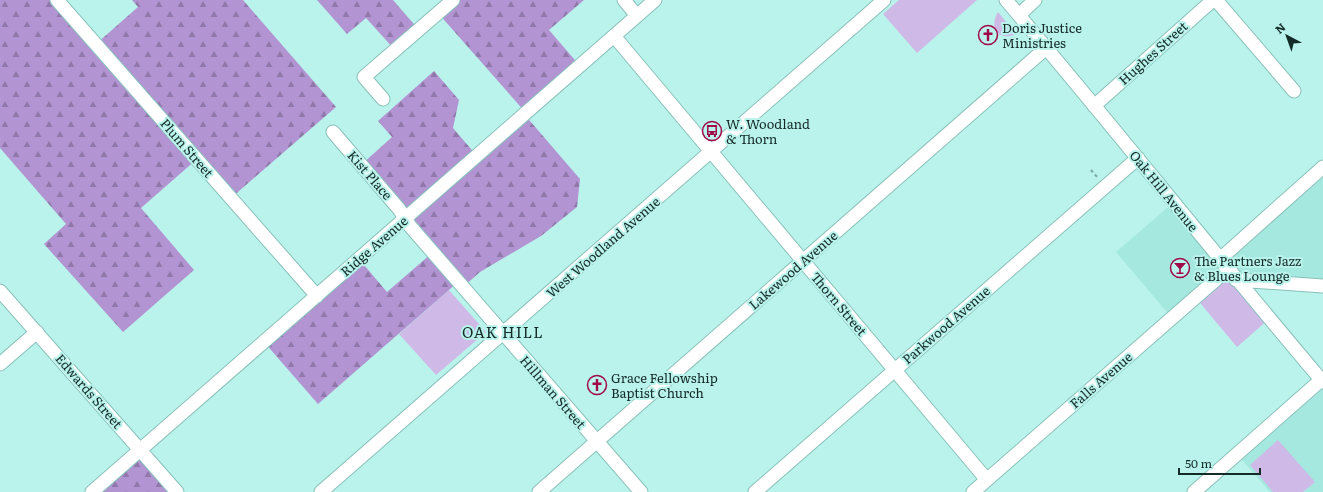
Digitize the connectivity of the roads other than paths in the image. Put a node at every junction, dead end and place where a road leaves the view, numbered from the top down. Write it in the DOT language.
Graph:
graph roads {
  1 [pos="57,0"];
  2 [pos="453,0"];
  3 [pos="624,0"];
  4 [pos="655,0"];
  5 [pos="884,0"];
  6 [pos="1006,0"];
  7 [pos="1035,0"];
  8 [pos="1214,0"];
  9 [pos="1018,15"];
  10 [pos="637,16"];
  11 [pos="614,36"];
  12 [pos="1046,48"];
  13 [pos="1294,91"];
  14 [pos="383,99"];
  15 [pos="1094,106"];
  16 [pos="333,132"];
  17 [pos="712,152"];
  18 [pos="1138,158"];
  19 [pos="1323,167"];
  20 [pos="405,218"];
  21 [pos="803,261"];
  22 [pos="1224,264"];
  23 [pos="1236,280"];
  24 [pos="1322,285"];
  25 [pos="0,291"];
  26 [pos="317,296"];
  27 [pos="37,332"];
  28 [pos="503,334"];
  29 [pos="0,364"];
  30 [pos="895,370"];
  31 [pos="1322,381"];
  32 [pos="596,442"];
  33 [pos="140,450"];
  34 [pos="987,480"];
  35 [pos="92,492"];
  36 [pos="177,492"];
  37 [pos="321,492"];
  38 [pos="539,492"];
  39 [pos="640,492"];
  40 [pos="755,492"];
  41 [pos="973,492"];
  42 [pos="1194,492"];
  1 -- 26 [label="street, Plum Street"];
  2 -- 14 [label="street"];
  3 -- 10 [label="street"];
  4 -- 10 [label="street, Ridge Avenue"];
  5 -- 17 [label="street, West Woodland Avenue"];
  6 -- 9 [label="street, Oak Hill Avenue"];
  7 -- 9 [label="street"];
  8 -- 13 [label="street"];
  8 -- 15 [label="street, Hughes Street"];
  9 -- 12 [label="street, Oak Hill Avenue"];
  10 -- 11 [label="street, Ridge Avenue"];
  11 -- 17 [label="street, Thorn Street"];
  11 -- 20 [label="street, Ridge Avenue"];
  12 -- 15 [label="street, Oak Hill Avenue"];
  12 -- 21 [label="street, Lakewood Avenue"];
  15 -- 18 [label="street, Oak Hill Avenue"];
  16 -- 20 [label="street, Kist Place"];
  17 -- 21 [label="street, Thorn Street"];
  17 -- 28 [label="street, West Woodland Avenue"];
  18 -- 22 [label="street, Oak Hill Avenue"];
  18 -- 30 [label="street, Parkwood Avenue"];
  19 -- 22 [label="street, Falls Avenue"];
  20 -- 26 [label="street, Ridge Avenue"];
  20 -- 28 [label="street, Hillman Street"];
  21 -- 30 [label="street, Thorn Street"];
  21 -- 32 [label="street, Lakewood Avenue"];
  22 -- 23 [label="street, Oak Hill Avenue"];
  22 -- 34 [label="street, Falls Avenue"];
  23 -- 24 [label="street"];
  23 -- 31 [label="street, Oak Hill Avenue"];
  25 -- 27 [label="street, Edwards Street"];
  26 -- 33 [label="street, Ridge Avenue"];
  27 -- 29 [label="street"];
  27 -- 33 [label="street, Edwards Street"];
  28 -- 32 [label="street, Hillman Street"];
  28 -- 37 [label="street, West Woodland Avenue"];
  30 -- 34 [label="street, Thorn Street"];
  30 -- 40 [label="street, Parkwood Avenue"];
  31 -- 42 [label="street"];
  32 -- 38 [label="street, Lakewood Avenue"];
  32 -- 39 [label="street, Hillman Street"];
  33 -- 35 [label="street, Ridge Avenue"];
  33 -- 36 [label="street, Edwards Street"];
  34 -- 41 [label="street, Falls Avenue"];
}
